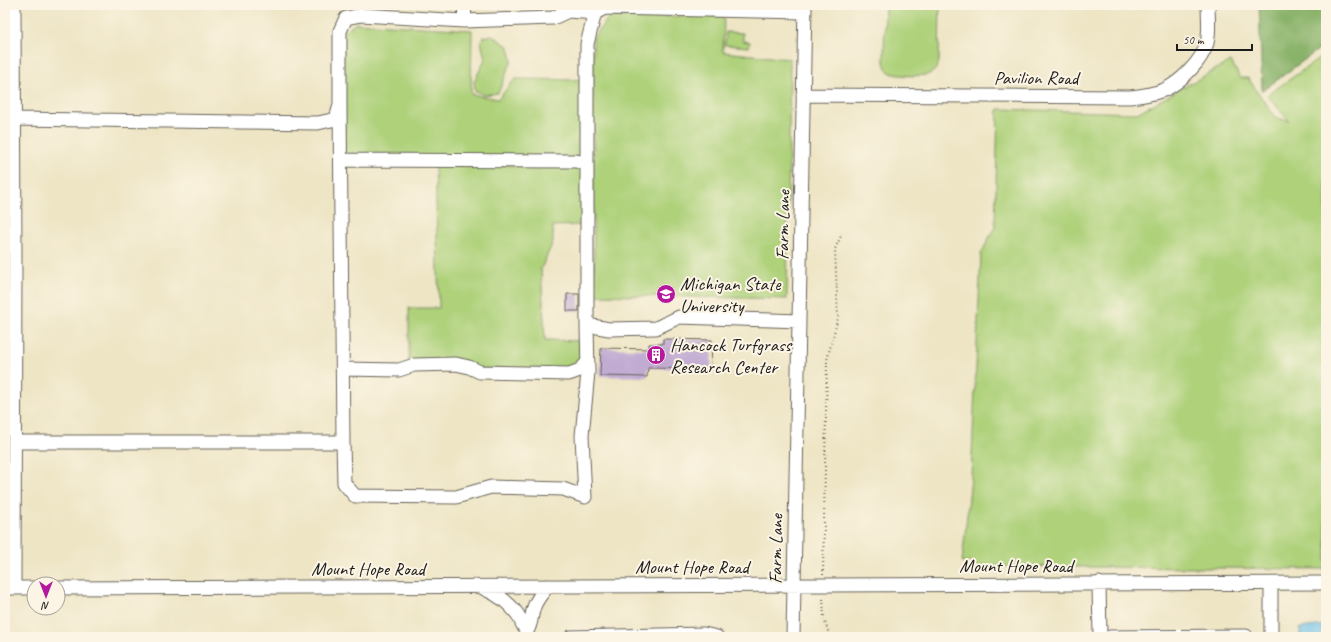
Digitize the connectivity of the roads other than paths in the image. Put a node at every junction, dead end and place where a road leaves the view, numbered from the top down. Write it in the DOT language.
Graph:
graph roads {
  1 [pos="14,5"];
  2 [pos="465,5"];
  3 [pos="1208,5"];
  4 [pos="673,7"];
  5 [pos="564,8"];
  6 [pos="805,9"];
  7 [pos="595,13"];
  8 [pos="464,21"];
  9 [pos="804,95"];
  10 [pos="340,105"];
  11 [pos="14,119"];
  12 [pos="341,160"];
  13 [pos="587,164"];
  14 [pos="10,261"];
  15 [pos="799,320"];
  16 [pos="587,325"];
  17 [pos="588,362"];
  18 [pos="343,369"];
  19 [pos="14,442"];
  20 [pos="344,442"];
  21 [pos="1099,583"];
  22 [pos="1326,583"];
  23 [pos="1271,584"];
  24 [pos="793,585"];
  25 [pos="480,586"];
  26 [pos="548,586"];
  27 [pos="10,588"];
  28 [pos="26,588"];
  29 [pos="66,588"];
  30 [pos="527,634"];
  31 [pos="631,636"];
  32 [pos="1132,636"];
  33 [pos="571,637"];
  34 [pos="592,637"];
  35 [pos="717,637"];
  36 [pos="793,637"];
  37 [pos="1100,637"];
  38 [pos="1110,637"];
  39 [pos="1246,637"];
  40 [pos="1271,637"];
  1 -- 11 [label="street"];
  2 -- 8 [label="street"];
  3 -- 9 [label="street, Pavilion Road"];
  4 -- 6 [label="street"];
  4 -- 7 [label="street"];
  5 -- 7 [label="street"];
  5 -- 8 [label="street"];
  6 -- 9 [label="street, Farm Lane"];
  7 -- 13 [label="street"];
  8 -- 10 [label="street"];
  9 -- 15 [label="street, Farm Lane"];
  10 -- 11 [label="street"];
  10 -- 12 [label="street"];
  11 -- 14 [label="street"];
  12 -- 13 [label="street"];
  12 -- 18 [label="street"];
  13 -- 16 [label="street"];
  14 -- 19 [label="street"];
  15 -- 16 [label="street"];
  15 -- 24 [label="street, Farm Lane"];
  16 -- 17 [label="street"];
  17 -- 18 [label="street"];
  17 -- 20 [label="street"];
  18 -- 20 [label="street"];
  19 -- 20 [label="street"];
  19 -- 27 [label="street"];
  21 -- 23 [label="street, Mount Hope Road"];
  21 -- 24 [label="street, Mount Hope Road"];
  21 -- 37 [label="street"];
  22 -- 23 [label="street, Mount Hope Road"];
  23 -- 40 [label="street"];
  24 -- 26 [label="street, Mount Hope Road"];
  24 -- 36 [label="street, Farm Lane"];
  25 -- 26 [label="street, Mount Hope Road"];
  25 -- 29 [label="street, Mount Hope Road"];
  25 -- 30 [label="street"];
  26 -- 30 [label="street"];
  27 -- 28 [label="street"];
  31 -- 34 [label="street"];
  31 -- 35 [label="street"];
  32 -- 38 [label="street"];
  32 -- 39 [label="street"];
  33 -- 34 [label="street"];
}
